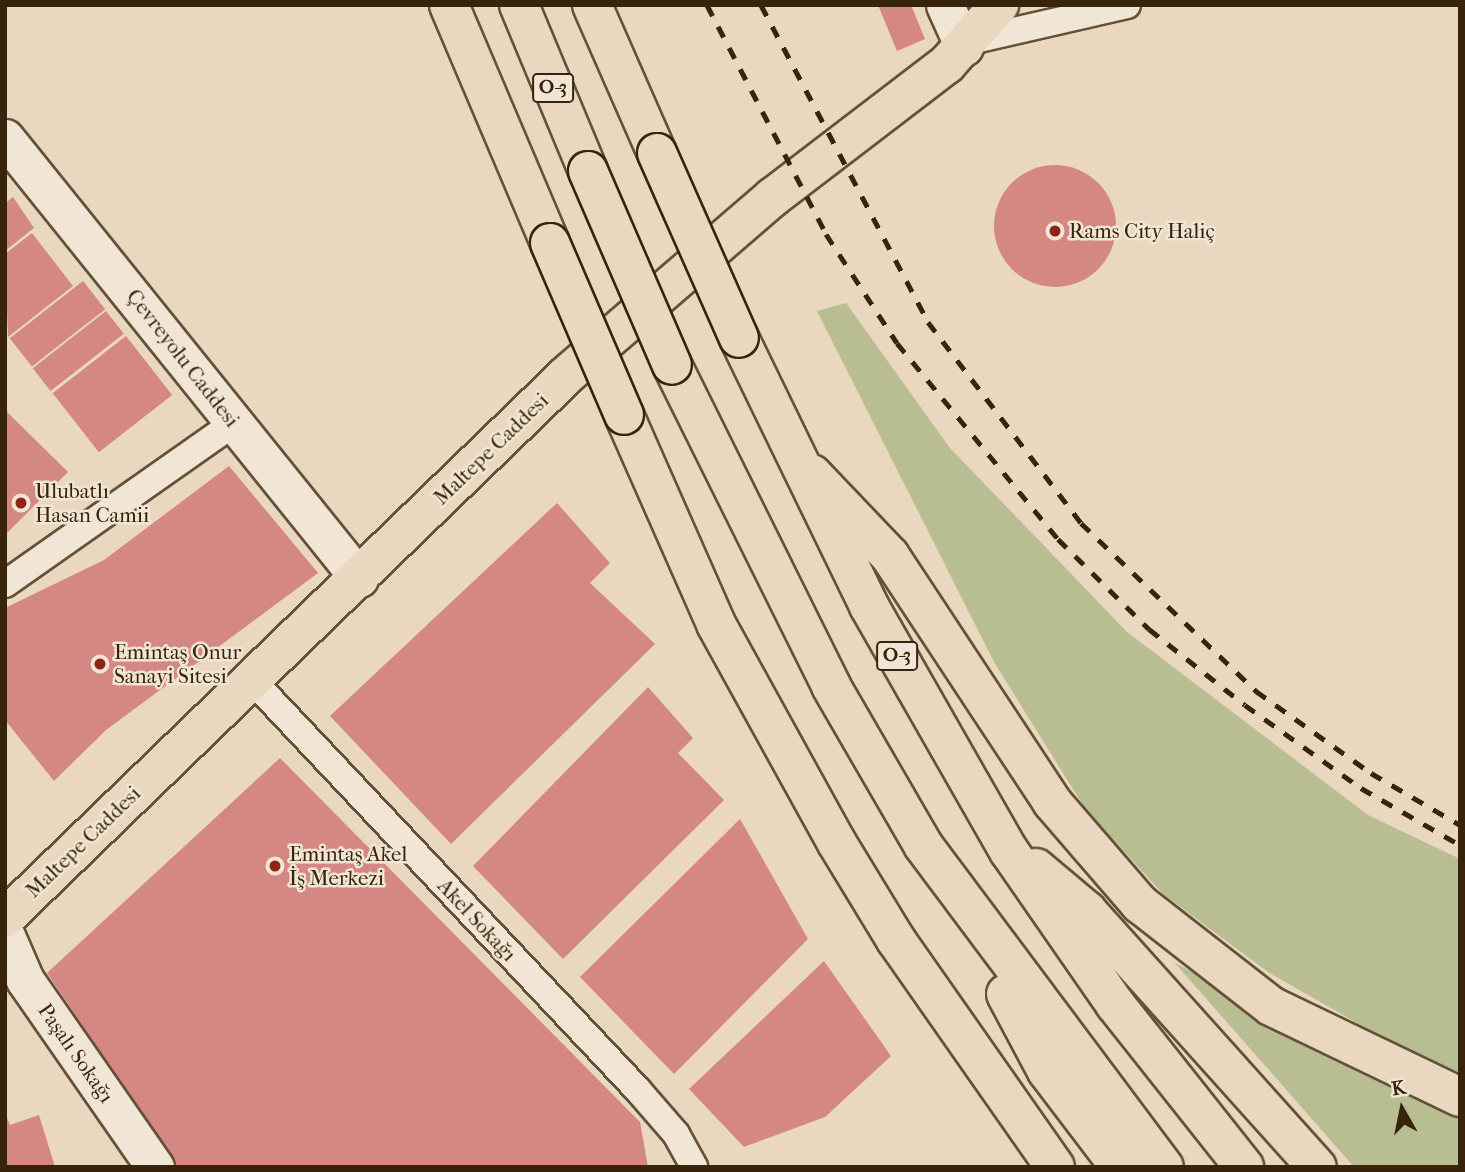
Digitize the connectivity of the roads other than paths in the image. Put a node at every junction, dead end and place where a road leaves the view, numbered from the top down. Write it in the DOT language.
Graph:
graph roads {
  1 [pos="449,5"];
  2 [pos="519,5"];
  3 [pos="592,5"];
  4 [pos="945,5"];
  5 [pos="999,5"];
  6 [pos="1127,5"];
  7 [pos="967,44"];
  8 [pos="5,138"];
  9 [pos="234,423"];
  10 [pos="793,456"];
  11 [pos="359,578"];
  12 [pos="5,583"];
  13 [pos="251,679"];
  14 [pos="1009,851"];
  15 [pos="968,912"];
  16 [pos="5,918"];
  17 [pos="5,934"];
  18 [pos="1460,1097"];
  19 [pos="155,1167"];
  20 [pos="694,1167"];
  21 [pos="1055,1167"];
  22 [pos="1120,1167"];
  23 [pos="1164,1167"];
  24 [pos="1244,1167"];
  25 [pos="1317,1167"];
  1 -- 21 [label="main road, bridge"];
  2 -- 15 [label="main road, O-3, bridge"];
  3 -- 10 [label="main road, O-3, bridge"];
  4 -- 7 [label="main road"];
  5 -- 7 [label="main road, Maltepe Caddesi"];
  6 -- 7 [label="street"];
  7 -- 11 [label="main road, Maltepe Caddesi"];
  8 -- 9 [label="main road, Çevreyolu Caddesi"];
  9 -- 11 [label="main road, Çevreyolu Caddesi"];
  9 -- 12 [label="street"];
  10 -- 14 [label="main road, O-3"];
  10 -- 18 [label="main road"];
  11 -- 13 [label="main road, Maltepe Caddesi"];
  13 -- 16 [label="main road, Maltepe Caddesi"];
  13 -- 20 [label="street, Akel Sokağı"];
  14 -- 24 [label="main road, O-3"];
  14 -- 25 [label="main road"];
  15 -- 22 [label="main road"];
  15 -- 23 [label="main road, O-3"];
  17 -- 19 [label="main road, Paşalı Sokağı"];
}
